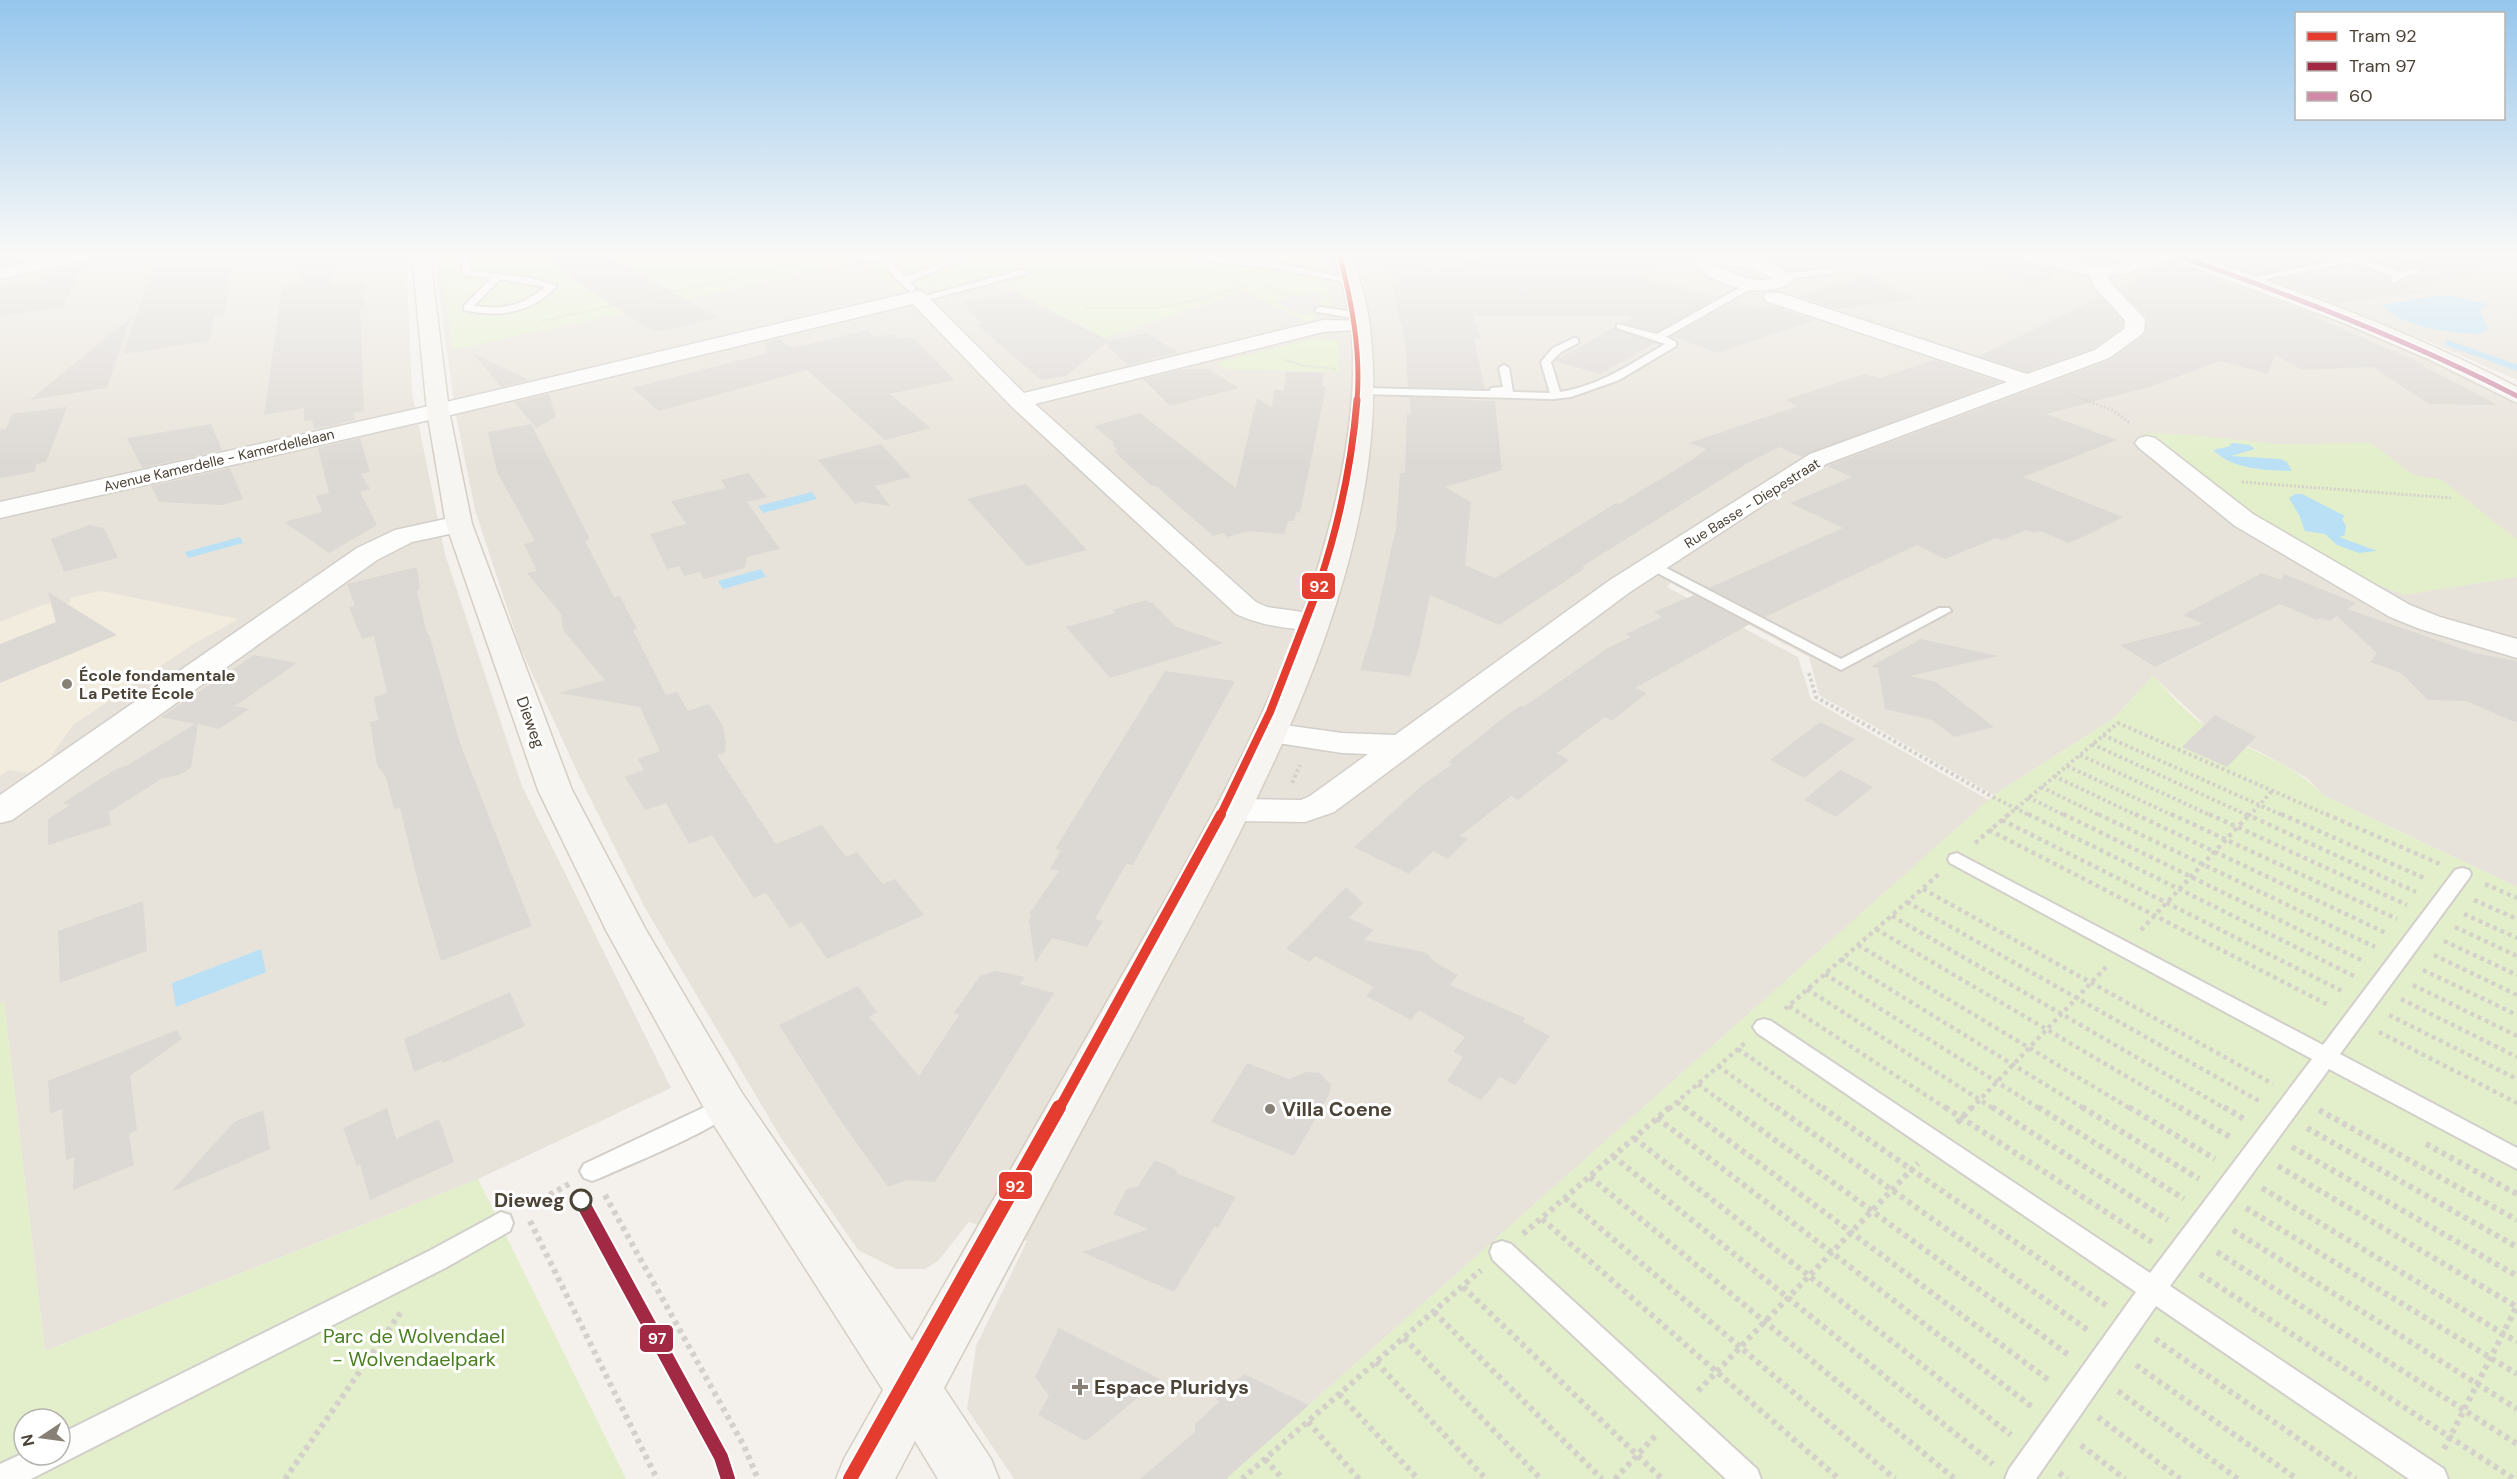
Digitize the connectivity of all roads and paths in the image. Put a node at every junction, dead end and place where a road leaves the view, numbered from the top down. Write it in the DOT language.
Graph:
graph roads {
  1 [pos="429,325"];
  2 [pos="781,325"];
  3 [pos="945,325"];
  4 [pos="1330,325"];
  5 [pos="1360,325"];
  6 [pos="1679,325"];
  7 [pos="1865,325"];
  8 [pos="2134,325"];
  9 [pos="2365,325"];
  10 [pos="1620,326"];
  11 [pos="1658,337"];
  12 [pos="1574,341"];
  13 [pos="1254,343"];
  14 [pos="1504,368"];
  15 [pos="1356,382"];
  16 [pos="2029,382"];
  17 [pos="1556,395"];
  18 [pos="2517,396"];
  19 [pos="1019,401"];
  20 [pos="438,411"];
  21 [pos="2147,443"];
  22 [pos="2200,486"];
  23 [pos="2451,498"];
  24 [pos="0,510"];
  25 [pos="459,524"];
  26 [pos="1653,565"];
  27 [pos="1944,611"];
  28 [pos="1314,621"];
  29 [pos="2517,649"];
  30 [pos="1807,667"];
  31 [pos="1270,733"];
  32 [pos="2103,735"];
  33 [pos="2092,744"];
  34 [pos="1401,745"];
  35 [pos="2080,755"];
  36 [pos="1302,761"];
  37 [pos="2067,766"];
  38 [pos="2054,776"];
  39 [pos="2040,787"];
  40 [pos="1287,794"];
  41 [pos="2028,797"];
  42 [pos="2016,808"];
  43 [pos="1234,810"];
  44 [pos="0,812"];
  45 [pos="2002,820"];
  46 [pos="1989,830"];
  47 [pos="1957,859"];
  48 [pos="1923,889"];
  49 [pos="2517,898"];
  50 [pos="1907,902"];
  51 [pos="1892,915"];
  52 [pos="2517,919"];
  53 [pos="1876,929"];
  54 [pos="2517,938"];
  55 [pos="1858,945"];
  56 [pos="2409,945"];
  57 [pos="2517,956"];
  58 [pos="1841,959"];
  59 [pos="1826,974"];
  60 [pos="2517,975"];
  61 [pos="1807,989"];
  62 [pos="2517,995"];
  63 [pos="2517,1015"];
  64 [pos="1764,1027"];
  65 [pos="2517,1036"];
  66 [pos="1738,1049"];
  67 [pos="2326,1056"];
  68 [pos="2517,1057"];
  69 [pos="1718,1066"];
  70 [pos="2517,1079"];
  71 [pos="1698,1084"];
  72 [pos="1677,1102"];
  73 [pos="2517,1103"];
  74 [pos="726,1106"];
  75 [pos="2282,1115"];
  76 [pos="1658,1118"];
  77 [pos="1634,1138"];
  78 [pos="2254,1152"];
  79 [pos="1614,1156"];
  80 [pos="2517,1159"];
  81 [pos="592,1171"];
  82 [pos="2238,1174"];
  83 [pos="1590,1177"];
  84 [pos="603,1192"];
  85 [pos="2224,1194"];
  86 [pos="1565,1198"];
  87 [pos="2209,1214"];
  88 [pos="1542,1218"];
  89 [pos="530,1220"];
  90 [pos="2517,1220"];
  91 [pos="501,1223"];
  92 [pos="2192,1236"];
  93 [pos="2517,1247"];
  94 [pos="1502,1252"];
  95 [pos="438,1259"];
  96 [pos="2517,1276"];
  97 [pos="1463,1287"];
  98 [pos="2153,1289"];
  99 [pos="2517,1306"];
  100 [pos="1434,1312"];
  101 [pos="2130,1322"];
  102 [pos="2503,1333"];
  103 [pos="1404,1338"];
  104 [pos="2517,1342"];
  105 [pos="2112,1347"];
  106 [pos="2491,1358"];
  107 [pos="1376,1362"];
  108 [pos="2094,1373"];
  109 [pos="2517,1374"];
  110 [pos="2477,1384"];
  111 [pos="914,1390"];
  112 [pos="1339,1394"];
  113 [pos="2075,1400"];
  114 [pos="2517,1409"];
  115 [pos="2463,1410"];
  116 [pos="1308,1422"];
  117 [pos="2056,1426"];
  118 [pos="72,1443"];
  119 [pos="2517,1444"];
  120 [pos="2036,1455"];
  121 [pos="1265,1459"];
  122 [pos="25,1467"];
  123 [pos="2011,1475"];
  124 [pos="2432,1478"];
  125 [pos="1,1479"];
  126 [pos="285,1479"];
  127 [pos="657,1479"];
  128 [pos="758,1479"];
  129 [pos="864,1479"];
  130 [pos="971,1479"];
  131 [pos="1283,1479"];
  132 [pos="1359,1479"];
  133 [pos="1418,1479"];
  134 [pos="1486,1479"];
  135 [pos="1541,1479"];
  136 [pos="1602,1479"];
  137 [pos="1662,1479"];
  138 [pos="1747,1479"];
  139 [pos="1839,1479"];
  140 [pos="1895,1479"];
  141 [pos="1955,1479"];
  142 [pos="2067,1479"];
  143 [pos="2125,1479"];
  144 [pos="2180,1479"];
  145 [pos="2238,1479"];
  146 [pos="2297,1479"];
  147 [pos="2356,1479"];
  1 -- 20 [label="street, Dieweg"];
  2 -- 20 [label="street, Avenue Kamerdelle - Kamerdellelaan"];
  3 -- 19 [label="street"];
  4 -- 13 [label="street"];
  5 -- 15 [label="street"];
  6 -- 11 [label="lane"];
  7 -- 16 [label="street"];
  8 -- 16 [label="street, Rue Basse - Diepestraat"];
  9 -- 18 [label="street"];
  10 -- 11 [label="lane"];
  11 -- 17 [label="lane"];
  12 -- 17 [label="lane"];
  13 -- 15 [label="path"];
  13 -- 19 [label="street"];
  14 -- 15 [label="lane"];
  15 -- 17 [label="lane"];
  15 -- 28 [label="street"];
  16 -- 21 [label="path"];
  16 -- 26 [label="street, Rue Basse - Diepestraat"];
  19 -- 28 [label="street"];
  20 -- 24 [label="street, Avenue Kamerdelle - Kamerdellelaan"];
  20 -- 25 [label="street, Dieweg"];
  21 -- 22 [label="street"];
  22 -- 23 [label="path"];
  22 -- 29 [label="street"];
  25 -- 44 [label="street"];
  25 -- 74 [label="street, Dieweg"];
  26 -- 27 [label="lane"];
  26 -- 34 [label="street, Rue Basse - Diepestraat"];
  28 -- 31 [label="street"];
  30 -- 42 [label="path"];
  31 -- 34 [label="street"];
  31 -- 43 [label="street"];
  32 -- 33 [label="path"];
  32 -- 56 [label="path"];
  32 -- 56 [label="path"];
  33 -- 35 [label="path"];
  33 -- 56 [label="path"];
  34 -- 43 [label="street, Rue Basse - Diepestraat"];
  35 -- 37 [label="path"];
  35 -- 56 [label="path"];
  36 -- 40 [label="path"];
  37 -- 38 [label="path"];
  37 -- 56 [label="path"];
  38 -- 39 [label="path"];
  38 -- 56 [label="path"];
  39 -- 41 [label="path"];
  39 -- 56 [label="path"];
  41 -- 42 [label="path"];
  41 -- 56 [label="path"];
  42 -- 45 [label="path"];
  42 -- 56 [label="path"];
  43 -- 111 [label="street"];
  45 -- 46 [label="path"];
  45 -- 56 [label="path"];
  46 -- 47 [label="path"];
  46 -- 56 [label="path"];
  47 -- 48 [label="path"];
  47 -- 67 [label="lane"];
  48 -- 50 [label="path"];
  48 -- 75 [label="path"];
  49 -- 56 [label="path"];
  50 -- 51 [label="path"];
  50 -- 75 [label="path"];
  51 -- 53 [label="path"];
  51 -- 75 [label="path"];
  52 -- 56 [label="path"];
  53 -- 55 [label="path"];
  53 -- 78 [label="path"];
  54 -- 56 [label="path"];
  55 -- 58 [label="path"];
  55 -- 82 [label="path"];
  56 -- 57 [label="path"];
  56 -- 60 [label="path"];
  56 -- 62 [label="path"];
  56 -- 63 [label="path"];
  56 -- 65 [label="path"];
  56 -- 67 [label="lane"];
  56 -- 68 [label="path"];
  56 -- 70 [label="path"];
  56 -- 73 [label="path"];
  58 -- 59 [label="path"];
  58 -- 85 [label="path"];
  59 -- 61 [label="path"];
  59 -- 87 [label="path"];
  61 -- 64 [label="path"];
  61 -- 92 [label="path"];
  64 -- 98 [label="lane"];
  66 -- 101 [label="path"];
  67 -- 75 [label="lane"];
  67 -- 80 [label="lane"];
  69 -- 105 [label="path"];
  71 -- 108 [label="path"];
  72 -- 113 [label="path"];
  74 -- 81 [label="lane"];
  74 -- 111 [label="street, Dieweg"];
  75 -- 78 [label="lane"];
  75 -- 90 [label="path"];
  75 -- 93 [label="path"];
  75 -- 96 [label="path"];
  76 -- 117 [label="path"];
  77 -- 120 [label="path"];
  78 -- 82 [label="lane"];
  78 -- 99 [label="path"];
  79 -- 123 [label="path"];
  81 -- 91 [label="path"];
  82 -- 85 [label="lane"];
  82 -- 102 [label="path"];
  83 -- 141 [label="path"];
  84 -- 128 [label="path"];
  85 -- 87 [label="lane"];
  85 -- 106 [label="path"];
  86 -- 140 [label="path"];
  87 -- 92 [label="lane"];
  87 -- 110 [label="path"];
  88 -- 139 [label="path"];
  89 -- 127 [label="path"];
  91 -- 95 [label="lane"];
  92 -- 98 [label="lane"];
  92 -- 115 [label="path"];
  94 -- 138 [label="lane"];
  95 -- 118 [label="lane"];
  95 -- 126 [label="path"];
  97 -- 137 [label="path"];
  98 -- 101 [label="lane"];
  98 -- 124 [label="lane"];
  99 -- 102 [label="path"];
  100 -- 136 [label="path"];
  101 -- 105 [label="lane"];
  101 -- 147 [label="path"];
  102 -- 104 [label="path"];
  102 -- 106 [label="path"];
  103 -- 135 [label="path"];
  105 -- 108 [label="lane"];
  105 -- 146 [label="path"];
  106 -- 109 [label="path"];
  106 -- 110 [label="path"];
  107 -- 134 [label="path"];
  108 -- 113 [label="lane"];
  108 -- 145 [label="path"];
  110 -- 114 [label="path"];
  110 -- 115 [label="path"];
  111 -- 129 [label="street"];
  111 -- 130 [label="street, Dieweg"];
  112 -- 133 [label="path"];
  113 -- 117 [label="lane"];
  113 -- 144 [label="path"];
  115 -- 119 [label="path"];
  115 -- 124 [label="path"];
  116 -- 132 [label="path"];
  117 -- 120 [label="lane"];
  117 -- 143 [label="path"];
  120 -- 123 [label="lane"];
  120 -- 142 [label="path"];
  121 -- 131 [label="path"];
  122 -- 125 [label="lane"];
}
